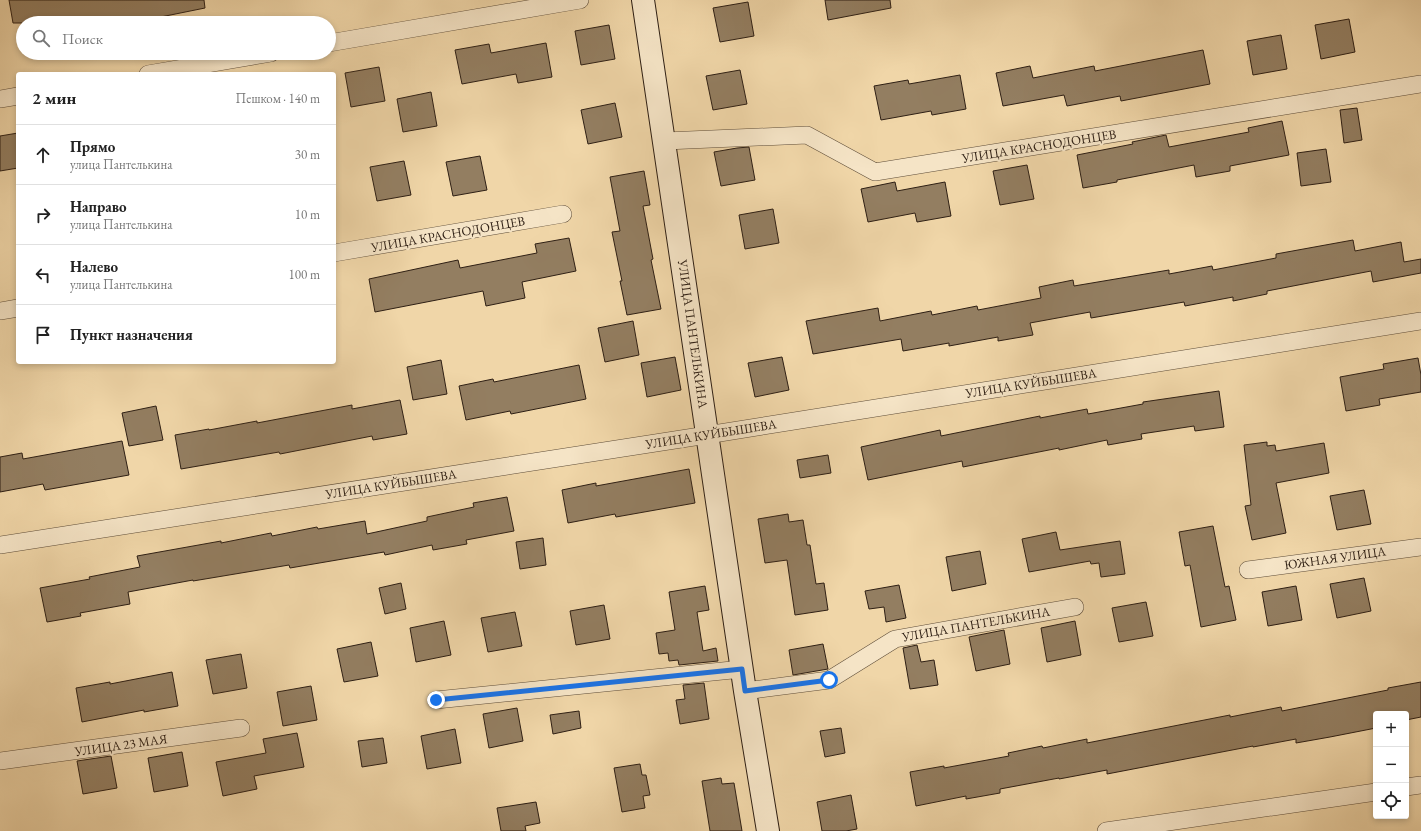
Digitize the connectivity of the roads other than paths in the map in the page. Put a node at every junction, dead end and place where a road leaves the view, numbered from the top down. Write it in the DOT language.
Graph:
graph roads {
  1 [pos="580,0"];
  2 [pos="643,0"];
  3 [pos="336,42"];
  4 [pos="229,60"];
  5 [pos="160,72"];
  6 [pos="1421,84"];
  7 [pos="16,96"];
  8 [pos="0,99"];
  9 [pos="664,141"];
  10 [pos="563,214"];
  11 [pos="336,253"];
  12 [pos="16,308"];
  13 [pos="0,311"];
  14 [pos="1421,321"];
  15 [pos="707,435"];
  16 [pos="0,545"];
  17 [pos="1421,547"];
  18 [pos="1248,570"];
  19 [pos="1075,607"];
  20 [pos="742,669"];
  21 [pos="745,691"];
  22 [pos="436,700"];
  23 [pos="241,728"];
  24 [pos="0,761"];
  25 [pos="1421,785"];
  26 [pos="1409,787"];
  27 [pos="1373,792"];
  28 [pos="768,831"];
  29 [pos="1106,831"];
  1 -- 3 [label="street"];
  2 -- 9 [label="main road, УЛИЦА ПАНТЕЛЬКИНА"];
  4 -- 5 [label="street"];
  6 -- 9 [label="street, УЛИЦА КРАСНОДОНЦЕВ"];
  7 -- 8 [label="street"];
  9 -- 15 [label="main road, УЛИЦА ПАНТЕЛЬКИНА"];
  10 -- 11 [label="street, УЛИЦА КРАСНОДОНЦЕВ"];
  12 -- 13 [label="street"];
  14 -- 15 [label="street, УЛИЦА КУЙБЫШЕВА"];
  15 -- 16 [label="street, УЛИЦА КУЙБЫШЕВА"];
  15 -- 20 [label="main road, УЛИЦА ПАНТЕЛЬКИНА"];
  17 -- 18 [label="street, ЮЖНАЯ УЛИЦА"];
  19 -- 21 [label="street, УЛИЦА ПАНТЕЛЬКИНА"];
  20 -- 21 [label="main road, УЛИЦА ПАНТЕЛЬКИНА"];
  20 -- 22 [label="street"];
  21 -- 28 [label="main road, УЛИЦА ПАНТЕЛЬКИНА"];
  23 -- 24 [label="street, УЛИЦА 23 МАЯ"];
  25 -- 26 [label="street"];
  27 -- 29 [label="street"];
}
